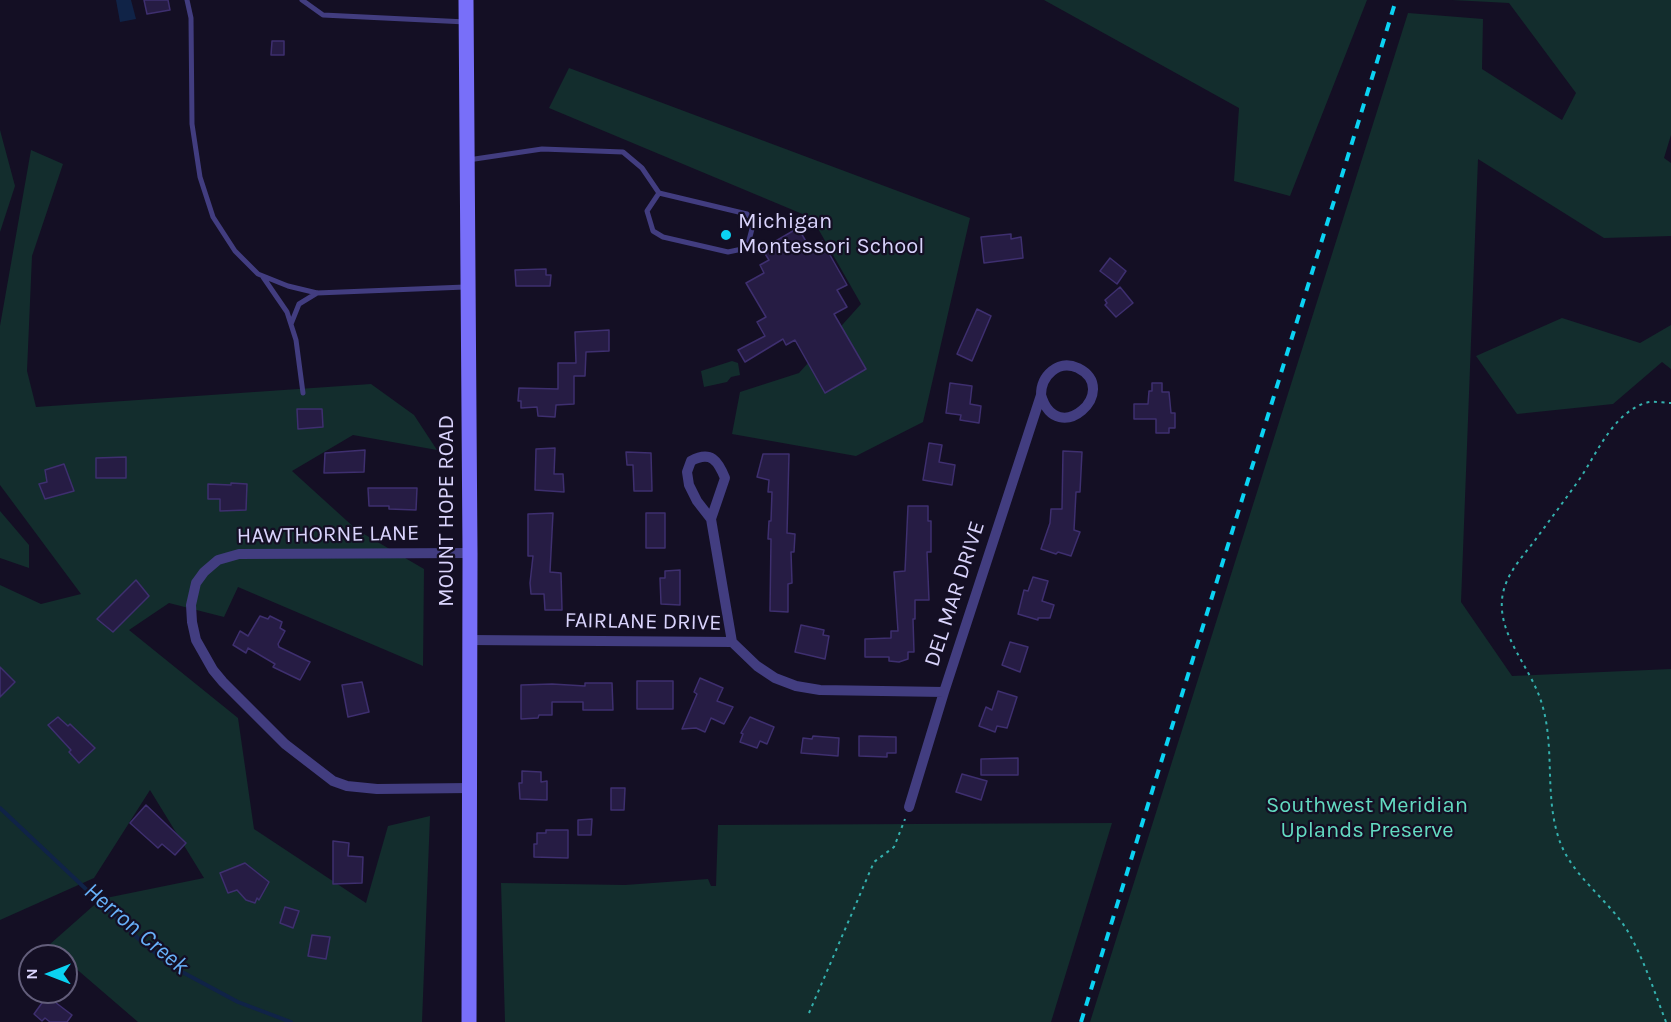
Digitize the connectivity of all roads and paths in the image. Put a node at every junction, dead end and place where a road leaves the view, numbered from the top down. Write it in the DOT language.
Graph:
graph roads {
  1 [pos="187,0"];
  2 [pos="302,0"];
  3 [pos="466,0"];
  4 [pos="466,22"];
  5 [pos="467,160"];
  6 [pos="658,193"];
  7 [pos="262,275"];
  8 [pos="467,287"];
  9 [pos="317,293"];
  10 [pos="291,324"];
  11 [pos="303,393"];
  12 [pos="1041,395"];
  13 [pos="1671,403"];
  14 [pos="711,519"];
  15 [pos="470,554"];
  16 [pos="470,640"];
  17 [pos="732,642"];
  18 [pos="944,692"];
  19 [pos="470,788"];
  20 [pos="909,807"];
  21 [pos="809,1012"];
  22 [pos="469,1022"];
  23 [pos="1666,1022"];
  1 -- 7 [label="lane"];
  2 -- 4 [label="lane"];
  3 -- 4 [label="street, MOUNT HOPE ROAD"];
  4 -- 5 [label="street, MOUNT HOPE ROAD"];
  5 -- 6 [label="lane"];
  5 -- 8 [label="street, MOUNT HOPE ROAD"];
  6 -- 6 [label="lane"];
  7 -- 9 [label="lane"];
  7 -- 10 [label="lane"];
  8 -- 9 [label="lane"];
  8 -- 15 [label="street, MOUNT HOPE ROAD"];
  9 -- 10 [label="lane"];
  10 -- 11 [label="lane"];
  12 -- 12 [label="street, DEL MAR DRIVE"];
  12 -- 18 [label="street, DEL MAR DRIVE"];
  13 -- 23 [label="path"];
  14 -- 14 [label="street"];
  14 -- 17 [label="street"];
  15 -- 16 [label="street, MOUNT HOPE ROAD"];
  15 -- 19 [label="street, HAWTHORNE LANE"];
  16 -- 17 [label="street, FAIRLANE DRIVE"];
  16 -- 19 [label="street, MOUNT HOPE ROAD"];
  17 -- 18 [label="street, FAIRLANE DRIVE"];
  18 -- 20 [label="street, DEL MAR DRIVE"];
  19 -- 22 [label="street, MOUNT HOPE ROAD"];
  20 -- 21 [label="path"];
}
